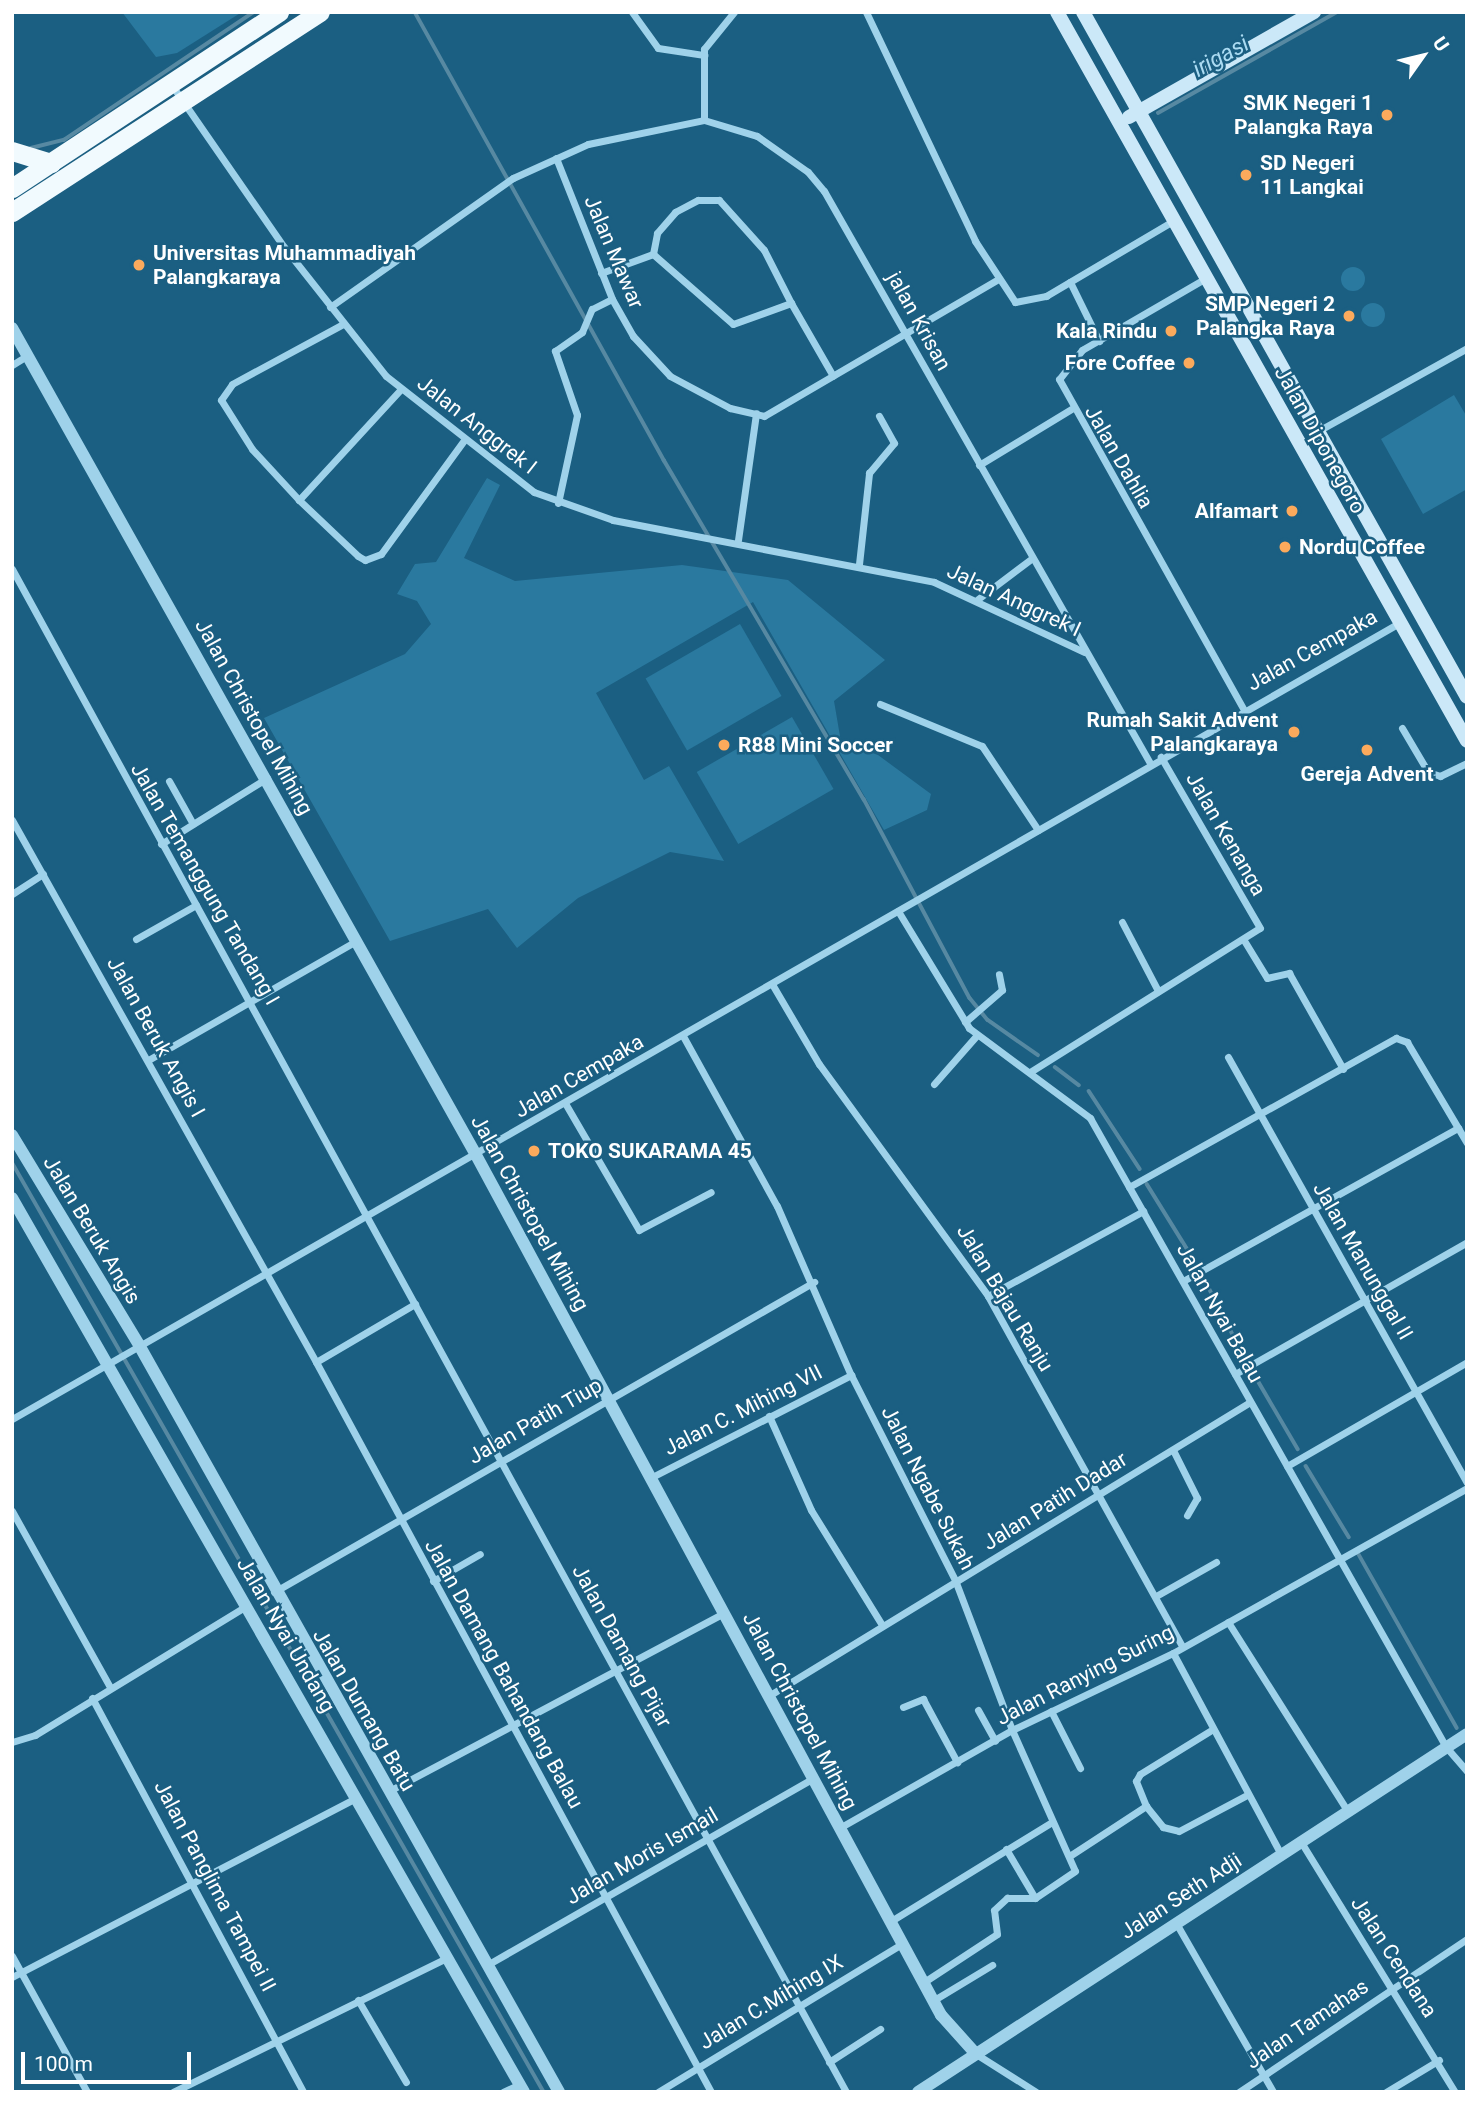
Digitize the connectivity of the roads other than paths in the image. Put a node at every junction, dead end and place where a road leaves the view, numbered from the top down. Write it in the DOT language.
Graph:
graph roads {
  1 [pos="279,12"];
  2 [pos="320,12"];
  3 [pos="632,12"];
  4 [pos="734,12"];
  5 [pos="866,12"];
  6 [pos="1056,12"];
  7 [pos="1083,12"];
  8 [pos="1314,12"];
  9 [pos="704,55"];
  10 [pos="171,83"];
  11 [pos="183,102"];
  12 [pos="1136,113"];
  13 [pos="704,120"];
  14 [pos="1118,123"];
  15 [pos="12,151"];
  16 [pos="556,158"];
  17 [pos="51,163"];
  18 [pos="16,197"];
  19 [pos="1173,221"];
  20 [pos="653,254"];
  21 [pos="601,273"];
  22 [pos="1206,278"];
  23 [pos="997,280"];
  24 [pos="1070,282"];
  25 [pos="612,299"];
  26 [pos="791,303"];
  27 [pos="330,307"];
  28 [pos="343,324"];
  29 [pos="12,328"];
  30 [pos="907,333"];
  31 [pos="1100,341"];
  32 [pos="1467,348"];
  33 [pos="28,355"];
  34 [pos="12,365"];
  35 [pos="833,376"];
  36 [pos="401,389"];
  37 [pos="1071,409"];
  38 [pos="756,414"];
  39 [pos="879,416"];
  40 [pos="1318,431"];
  41 [pos="464,440"];
  42 [pos="979,465"];
  43 [pos="299,500"];
  44 [pos="558,503"];
  45 [pos="738,540"];
  46 [pos="1031,559"];
  47 [pos="859,564"];
  48 [pos="12,569"];
  49 [pos="978,599"];
  50 [pos="1418,610"];
  51 [pos="1399,623"];
  52 [pos="1084,652"];
  53 [pos="1467,696"];
  54 [pos="880,704"];
  55 [pos="1243,708"];
  56 [pos="1461,716"];
  57 [pos="1402,728"];
  58 [pos="1467,741"];
  59 [pos="1161,757"];
  60 [pos="1150,763"];
  61 [pos="1467,763"];
  62 [pos="267,778"];
  63 [pos="169,781"];
  64 [pos="12,820"];
  65 [pos="193,824"];
  66 [pos="1038,830"];
  67 [pos="160,844"];
  68 [pos="43,874"];
  69 [pos="12,894"];
  70 [pos="196,905"];
  71 [pos="898,911"];
  72 [pos="1122,922"];
  73 [pos="136,939"];
  74 [pos="357,940"];
  75 [pos="1245,942"];
  76 [pos="999,974"];
  77 [pos="772,984"];
  78 [pos="1158,991"];
  79 [pos="253,1000"];
  80 [pos="972,1018"];
  81 [pos="977,1035"];
  82 [pos="683,1036"];
  83 [pos="1228,1057"];
  84 [pos="150,1059"];
  85 [pos="1036,1068"];
  86 [pos="1343,1069"];
  87 [pos="934,1084"];
  88 [pos="565,1103"];
  89 [pos="1261,1115"];
  90 [pos="1458,1128"];
  91 [pos="12,1135"];
  92 [pos="1467,1143"];
  93 [pos="476,1155"];
  94 [pos="1136,1183"];
  95 [pos="711,1192"];
  96 [pos="12,1198"];
  97 [pos="1313,1209"];
  98 [pos="1143,1211"];
  99 [pos="366,1217"];
  100 [pos="1467,1242"];
  101 [pos="265,1274"];
  102 [pos="1186,1279"];
  103 [pos="814,1282"];
  104 [pos="988,1296"];
  105 [pos="1366,1297"];
  106 [pos="415,1304"];
  107 [pos="136,1347"];
  108 [pos="109,1362"];
  109 [pos="316,1362"];
  110 [pos="1467,1362"];
  111 [pos="1241,1370"];
  112 [pos="851,1375"];
  113 [pos="1416,1390"];
  114 [pos="610,1399"];
  115 [pos="1250,1402"];
  116 [pos="769,1416"];
  117 [pos="12,1419"];
  118 [pos="1173,1450"];
  119 [pos="502,1460"];
  120 [pos="1293,1462"];
  121 [pos="652,1477"];
  122 [pos="1467,1485"];
  123 [pos="1099,1494"];
  124 [pos="12,1511"];
  125 [pos="1187,1515"];
  126 [pos="400,1520"];
  127 [pos="480,1554"];
  128 [pos="1343,1557"];
  129 [pos="1216,1562"];
  130 [pos="955,1580"];
  131 [pos="433,1581"];
  132 [pos="274,1592"];
  133 [pos="1156,1596"];
  134 [pos="247,1606"];
  135 [pos="725,1612"];
  136 [pos="1228,1622"];
  137 [pos="882,1625"];
  138 [pos="1182,1646"];
  139 [pos="1173,1653"];
  140 [pos="616,1668"];
  141 [pos="110,1687"];
  142 [pos="770,1695"];
  143 [pos="92,1698"];
  144 [pos="903,1707"];
  145 [pos="978,1710"];
  146 [pos="1051,1711"];
  147 [pos="512,1726"];
  148 [pos="1012,1730"];
  149 [pos="1210,1731"];
  150 [pos="995,1741"];
  151 [pos="1456,1741"];
  152 [pos="12,1742"];
  153 [pos="957,1762"];
  154 [pos="1080,1768"];
  155 [pos="1467,1771"];
  156 [pos="815,1778"];
  157 [pos="388,1791"];
  158 [pos="1245,1796"];
  159 [pos="356,1798"];
  160 [pos="1146,1807"];
  161 [pos="1347,1810"];
  162 [pos="1052,1822"];
  163 [pos="841,1827"];
  164 [pos="707,1838"];
  165 [pos="1300,1841"];
  166 [pos="1006,1849"];
  167 [pos="1281,1854"];
  168 [pos="1071,1856"];
  169 [pos="190,1879"];
  170 [pos="606,1898"];
  171 [pos="1035,1898"];
  172 [pos="891,1921"];
  173 [pos="1176,1923"];
  174 [pos="1467,1939"];
  175 [pos="903,1943"];
  176 [pos="12,1956"];
  177 [pos="448,1957"];
  178 [pos="992,1965"];
  179 [pos="487,1966"];
  180 [pos="21,1972"];
  181 [pos="12,1977"];
  182 [pos="925,1982"];
  183 [pos="1392,1987"];
  184 [pos="358,2000"];
  185 [pos="934,2000"];
  186 [pos="798,2007"];
  187 [pos="880,2029"];
  188 [pos="276,2040"];
  189 [pos="976,2054"];
  190 [pos="1438,2060"];
  191 [pos="829,2062"];
  192 [pos="698,2067"];
  193 [pos="1264,2075"];
  194 [pos="406,2082"];
  195 [pos="522,2088"];
  196 [pos="88,2092"];
  197 [pos="173,2092"];
  198 [pos="303,2092"];
  199 [pos="503,2092"];
  200 [pos="559,2092"];
  201 [pos="658,2092"];
  202 [pos="711,2092"];
  203 [pos="846,2092"];
  204 [pos="918,2092"];
  205 [pos="1036,2092"];
  206 [pos="1238,2092"];
  207 [pos="1273,2092"];
  208 [pos="1387,2092"];
  209 [pos="1455,2092"];
  1 -- 10 [label="highway"];
  2 -- 11 [label="highway"];
  3 -- 9 [label="street"];
  4 -- 9 [label="street"];
  5 -- 23 [label="street"];
  6 -- 14 [label="main road, Jalan Diponegoro"];
  7 -- 12 [label="main road, Jalan Diponegoro"];
  8 -- 12 [label="main road"];
  9 -- 13 [label="street"];
  10 -- 11 [label="street, Jalan Anggrek I"];
  10 -- 17 [label="highway"];
  11 -- 18 [label="highway"];
  11 -- 27 [label="street, Jalan Anggrek I"];
  12 -- 14 [label="main road"];
  12 -- 40 [label="main road, Jalan Diponegoro"];
  13 -- 16 [label="street, jalan Krisan"];
  13 -- 30 [label="street, jalan Krisan"];
  14 -- 19 [label="main road, Jalan Diponegoro"];
  15 -- 17 [label="highway"];
  16 -- 21 [label="street, Jalan Mawar"];
  16 -- 27 [label="street, jalan Krisan"];
  17 -- 18 [label="highway"];
  19 -- 22 [label="main road, Jalan Diponegoro"];
  19 -- 24 [label="street"];
  20 -- 21 [label="street"];
  20 -- 26 [label="street"];
  20 -- 26 [label="street"];
  21 -- 25 [label="street, Jalan Mawar"];
  22 -- 31 [label="street, Jalan Dahlia"];
  22 -- 51 [label="main road, Jalan Diponegoro"];
  23 -- 24 [label="street"];
  23 -- 30 [label="street"];
  24 -- 31 [label="street"];
  25 -- 38 [label="street, Jalan Mawar"];
  25 -- 44 [label="street"];
  26 -- 35 [label="street"];
  27 -- 28 [label="street, Jalan Anggrek I"];
  28 -- 36 [label="street, Jalan Anggrek I"];
  28 -- 43 [label="street"];
  29 -- 33 [label="street, Jalan Christopel Mihing"];
  30 -- 35 [label="street"];
  30 -- 42 [label="street, jalan Krisan"];
  31 -- 37 [label="street, Jalan Dahlia"];
  32 -- 40 [label="street"];
  33 -- 34 [label="street"];
  33 -- 62 [label="street, Jalan Christopel Mihing"];
  35 -- 38 [label="street"];
  36 -- 41 [label="street, Jalan Anggrek I"];
  36 -- 43 [label="street"];
  37 -- 42 [label="street"];
  37 -- 55 [label="street, Jalan Dahlia"];
  38 -- 45 [label="street"];
  39 -- 47 [label="street"];
  40 -- 50 [label="main road, Jalan Diponegoro"];
  41 -- 43 [label="street"];
  41 -- 44 [label="street, Jalan Anggrek I"];
  42 -- 46 [label="street, jalan Krisan"];
  44 -- 45 [label="street, Jalan Anggrek I"];
  45 -- 47 [label="street, Jalan Anggrek I"];
  46 -- 49 [label="street"];
  46 -- 52 [label="street, jalan Krisan"];
  47 -- 49 [label="street, Jalan Anggrek I"];
  48 -- 67 [label="street, Jalan Temanggung Tandang I"];
  49 -- 52 [label="street, Jalan Anggrek I"];
  50 -- 51 [label="main road"];
  50 -- 53 [label="main road, Jalan Diponegoro"];
  51 -- 55 [label="street, Jalan Cempaka"];
  51 -- 56 [label="main road, Jalan Diponegoro"];
  52 -- 60 [label="street, jalan Krisan"];
  54 -- 66 [label="street"];
  55 -- 59 [label="street, Jalan Cempaka"];
  56 -- 58 [label="main road, Jalan Diponegoro"];
  57 -- 61 [label="street"];
  59 -- 60 [label="street, Jalan Cempaka"];
  59 -- 75 [label="street, Jalan Kenanga"];
  60 -- 66 [label="street, Jalan Cempaka"];
  62 -- 65 [label="street"];
  62 -- 74 [label="street, Jalan Christopel Mihing"];
  63 -- 65 [label="street"];
  64 -- 68 [label="street, Jalan Beruk Angis I"];
  65 -- 67 [label="street"];
  66 -- 71 [label="street, Jalan Cempaka"];
  67 -- 70 [label="street, Jalan Temanggung Tandang I"];
  68 -- 69 [label="street"];
  68 -- 84 [label="street, Jalan Beruk Angis I"];
  70 -- 73 [label="street"];
  70 -- 79 [label="street, Jalan Temanggung Tandang I"];
  71 -- 77 [label="street, Jalan Cempaka"];
  71 -- 80 [label="street, Jalan Nyai Balau"];
  72 -- 78 [label="street"];
  74 -- 79 [label="street"];
  74 -- 93 [label="street, Jalan Christopel Mihing"];
  75 -- 78 [label="street"];
  75 -- 86 [label="street"];
  76 -- 80 [label="street"];
  77 -- 82 [label="street, Jalan Cempaka"];
  77 -- 104 [label="street, Jalan Bajau Ranju"];
  78 -- 85 [label="street"];
  79 -- 84 [label="street"];
  79 -- 99 [label="street, Jalan Temanggung Tandang I"];
  80 -- 81 [label="street, Jalan Nyai Balau"];
  81 -- 85 [label="street, Jalan Nyai Balau"];
  81 -- 87 [label="street"];
  82 -- 88 [label="street, Jalan Cempaka"];
  82 -- 103 [label="street, Jalan Ngabe Sukah"];
  83 -- 89 [label="street, Jalan Manunggal II"];
  84 -- 101 [label="street, Jalan Beruk Angis I"];
  85 -- 94 [label="street, Jalan Nyai Balau"];
  86 -- 89 [label="street"];
  86 -- 90 [label="street"];
  88 -- 93 [label="street, Jalan Cempaka"];
  88 -- 95 [label="street"];
  89 -- 94 [label="street"];
  89 -- 97 [label="street, Jalan Manunggal II"];
  90 -- 92 [label="street"];
  90 -- 97 [label="street"];
  91 -- 107 [label="street, Jalan Beruk Angis"];
  93 -- 99 [label="street, Jalan Cempaka"];
  93 -- 114 [label="street, Jalan Christopel Mihing"];
  94 -- 98 [label="street, Jalan Nyai Balau"];
  96 -- 108 [label="street, Jalan Nyai Undang"];
  97 -- 102 [label="street"];
  97 -- 105 [label="street, Jalan Manunggal II"];
  98 -- 102 [label="street, Jalan Nyai Balau"];
  98 -- 104 [label="street"];
  99 -- 101 [label="street, Jalan Cempaka"];
  99 -- 106 [label="street, Jalan Damang Pijar"];
  100 -- 105 [label="street"];
  101 -- 107 [label="street, Jalan Cempaka"];
  101 -- 109 [label="street, Jalan Damang Bahandang Balau"];
  102 -- 111 [label="street, Jalan Nyai Balau"];
  103 -- 112 [label="street, Jalan Ngabe Sukah"];
  103 -- 114 [label="street, Jalan Patih Tiup"];
  104 -- 123 [label="street, Jalan Bajau Ranju"];
  105 -- 111 [label="street"];
  105 -- 113 [label="street, Jalan Manunggal II"];
  106 -- 109 [label="street"];
  106 -- 119 [label="street, Jalan Damang Pijar"];
  107 -- 108 [label="street, Jalan Cempaka"];
  107 -- 132 [label="street, Jalan Dumang Batu"];
  108 -- 117 [label="street, Jalan Cempaka"];
  108 -- 134 [label="street, Jalan Nyai Undang"];
  109 -- 126 [label="street, Jalan Damang Bahandang Balau"];
  110 -- 113 [label="street"];
  111 -- 115 [label="street, Jalan Nyai Balau"];
  112 -- 116 [label="street, Jalan C. Mihing VII"];
  112 -- 130 [label="street, Jalan Ngabe Sukah"];
  113 -- 120 [label="street"];
  113 -- 122 [label="street, Jalan Manunggal II"];
  114 -- 119 [label="street, Jalan Patih Tiup"];
  114 -- 121 [label="street, Jalan Christopel Mihing"];
  115 -- 118 [label="street, Jalan Patih Dadar"];
  115 -- 120 [label="street, Jalan Nyai Balau"];
  116 -- 121 [label="street, Jalan C. Mihing VII"];
  116 -- 137 [label="street"];
  118 -- 123 [label="street, Jalan Patih Dadar"];
  118 -- 125 [label="street"];
  119 -- 126 [label="street, Jalan Patih Tiup"];
  119 -- 140 [label="street, Jalan Damang Pijar"];
  120 -- 128 [label="street, Jalan Nyai Balau"];
  121 -- 135 [label="street, Jalan Christopel Mihing"];
  122 -- 128 [label="street, Jalan Ranying Suring"];
  123 -- 130 [label="street, Jalan Patih Dadar"];
  123 -- 133 [label="street, Jalan Bajau Ranju"];
  124 -- 141 [label="street"];
  126 -- 131 [label="street, Jalan Damang Bahandang Balau"];
  126 -- 132 [label="street, Jalan Patih Tiup"];
  127 -- 131 [label="street"];
  128 -- 136 [label="street, Jalan Ranying Suring"];
  128 -- 151 [label="street, Jalan Nyai Balau"];
  129 -- 133 [label="street"];
  130 -- 137 [label="street, Jalan Patih Dadar"];
  130 -- 148 [label="street, Jalan Ngabe Sukah"];
  131 -- 147 [label="street, Jalan Damang Bahandang Balau"];
  132 -- 157 [label="street, Jalan Dumang Batu"];
  133 -- 138 [label="street, Jalan Bajau Ranju"];
  134 -- 141 [label="street"];
  134 -- 159 [label="street, Jalan Nyai Undang"];
  135 -- 140 [label="street"];
  135 -- 142 [label="street, Jalan Christopel Mihing"];
  136 -- 138 [label="street, Jalan Ranying Suring"];
  136 -- 161 [label="street"];
  137 -- 142 [label="street, Jalan Patih Dadar"];
  138 -- 139 [label="street, Jalan Ranying Suring"];
  139 -- 146 [label="street, Jalan Ranying Suring"];
  139 -- 149 [label="street"];
  140 -- 147 [label="street"];
  140 -- 164 [label="street, Jalan Damang Pijar"];
  141 -- 143 [label="street"];
  142 -- 156 [label="street, Jalan Christopel Mihing"];
  143 -- 152 [label="street"];
  143 -- 169 [label="street, Jalan Panglima Tampei II"];
  144 -- 153 [label="street"];
  145 -- 150 [label="street"];
  146 -- 148 [label="street, Jalan Ranying Suring"];
  146 -- 154 [label="street"];
  147 -- 157 [label="street"];
  147 -- 170 [label="street, Jalan Damang Bahandang Balau"];
  148 -- 150 [label="street, Jalan Ranying Suring"];
  148 -- 162 [label="street, Jalan Ngabe Sukah"];
  149 -- 158 [label="street"];
  149 -- 160 [label="street"];
  150 -- 153 [label="street, Jalan Ranying Suring"];
  151 -- 155 [label="street, Jalan Nyai Balau"];
  151 -- 161 [label="street, Jalan Seth Adji"];
  153 -- 163 [label="street, Jalan Ranying Suring"];
  156 -- 163 [label="street, Jalan Christopel Mihing"];
  156 -- 164 [label="street, Jalan Moris Ismail"];
  157 -- 179 [label="street, Jalan Dumang Batu"];
  158 -- 160 [label="street"];
  158 -- 167 [label="street"];
  159 -- 169 [label="street"];
  159 -- 177 [label="street, Jalan Nyai Undang"];
  160 -- 168 [label="street"];
  161 -- 165 [label="street, Jalan Seth Adji"];
  162 -- 166 [label="street"];
  162 -- 168 [label="street, Jalan Ngabe Sukah"];
  163 -- 172 [label="street, Jalan Christopel Mihing"];
  164 -- 170 [label="street, Jalan Moris Ismail"];
  164 -- 186 [label="street, Jalan Damang Pijar"];
  165 -- 167 [label="street, Jalan Seth Adji"];
  165 -- 183 [label="street, Jalan Cendana"];
  166 -- 171 [label="street"];
  166 -- 172 [label="street"];
  167 -- 173 [label="street, Jalan Seth Adji"];
  168 -- 171 [label="street"];
  169 -- 180 [label="street"];
  169 -- 188 [label="street, Jalan Panglima Tampei II"];
  170 -- 179 [label="street, Jalan Moris Ismail"];
  170 -- 192 [label="street, Jalan Damang Bahandang Balau"];
  171 -- 182 [label="street"];
  172 -- 175 [label="street, Jalan Christopel Mihing"];
  173 -- 189 [label="street, Jalan Seth Adji"];
  173 -- 193 [label="street"];
  174 -- 183 [label="street, Jalan Tamahas"];
  175 -- 182 [label="street, Jalan Christopel Mihing"];
  175 -- 186 [label="street, Jalan C.Mihing IX"];
  176 -- 180 [label="street"];
  177 -- 184 [label="street"];
  177 -- 195 [label="street, Jalan Nyai Undang"];
  178 -- 185 [label="street"];
  179 -- 200 [label="street, Jalan Dumang Batu"];
  180 -- 181 [label="street"];
  180 -- 196 [label="street"];
  182 -- 185 [label="street, Jalan Christopel Mihing"];
  183 -- 190 [label="street, Jalan Cendana"];
  183 -- 193 [label="street, Jalan Tamahas"];
  184 -- 188 [label="street"];
  184 -- 194 [label="street"];
  185 -- 189 [label="street, Jalan Christopel Mihing"];
  186 -- 191 [label="street, Jalan Damang Pijar"];
  186 -- 192 [label="street, Jalan C.Mihing IX"];
  187 -- 191 [label="street"];
  188 -- 197 [label="street"];
  188 -- 198 [label="street, Jalan Panglima Tampei II"];
  189 -- 204 [label="street, Jalan Seth Adji"];
  189 -- 205 [label="street, Jalan Christopel Mihing"];
  190 -- 208 [label="street"];
  190 -- 209 [label="street, Jalan Cendana"];
  191 -- 203 [label="street, Jalan Damang Pijar"];
  192 -- 201 [label="street, Jalan C.Mihing IX"];
  192 -- 202 [label="street, Jalan Damang Bahandang Balau"];
  193 -- 206 [label="street, Jalan Tamahas"];
  193 -- 207 [label="street"];
  195 -- 199 [label="street"];
}
